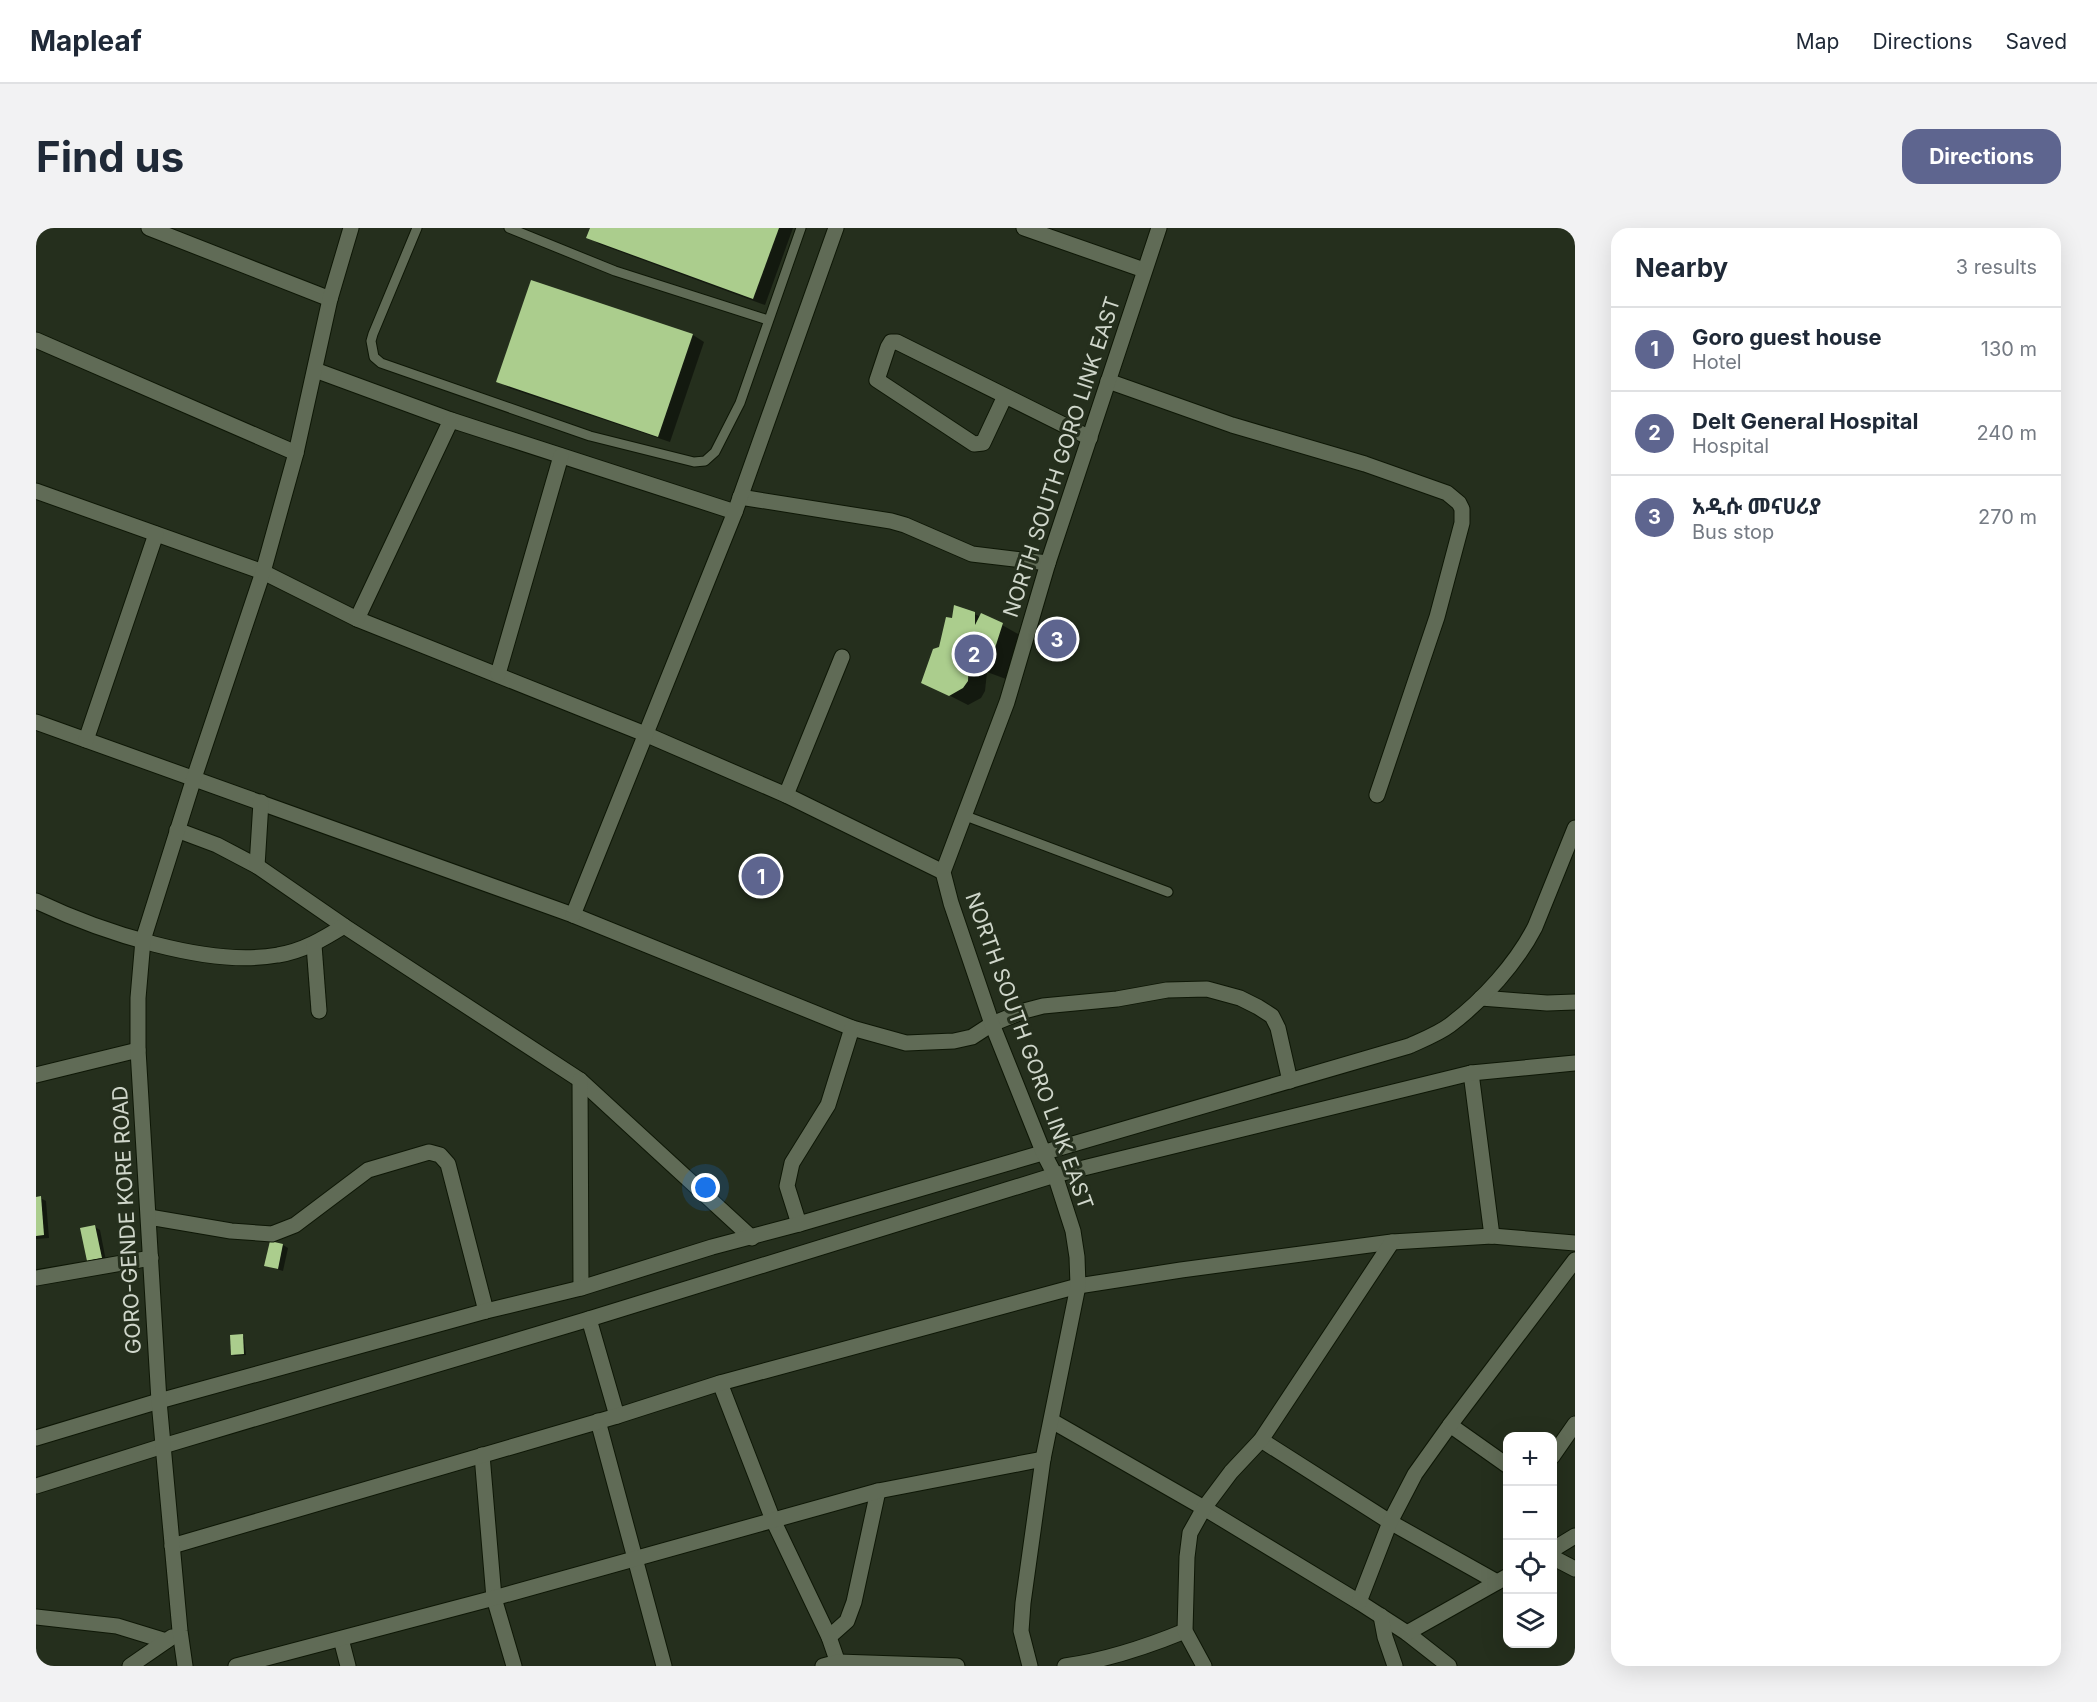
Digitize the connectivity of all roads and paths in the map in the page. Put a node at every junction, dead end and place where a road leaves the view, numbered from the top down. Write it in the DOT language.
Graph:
graph roads {
  1 [pos="149,228"];
  2 [pos="351,228"];
  3 [pos="417,228"];
  4 [pos="509,228"];
  5 [pos="801,228"];
  6 [pos="836,228"];
  7 [pos="1024,228"];
  8 [pos="1159,228"];
  9 [pos="1144,270"];
  10 [pos="330,299"];
  11 [pos="768,320"];
  12 [pos="36,340"];
  13 [pos="315,370"];
  14 [pos="1108,381"];
  15 [pos="1005,396"];
  16 [pos="451,420"];
  17 [pos="1090,438"];
  18 [pos="296,453"];
  19 [pos="561,456"];
  20 [pos="36,491"];
  21 [pos="737,504"];
  22 [pos="156,534"];
  23 [pos="1048,563"];
  24 [pos="263,572"];
  25 [pos="357,619"];
  26 [pos="842,657"];
  27 [pos="498,674"];
  28 [pos="36,722"];
  29 [pos="645,734"];
  30 [pos="86,740"];
  31 [pos="194,778"];
  32 [pos="786,795"];
  33 [pos="1377,795"];
  34 [pos="261,802"];
  35 [pos="963,815"];
  36 [pos="1575,828"];
  37 [pos="177,830"];
  38 [pos="257,866"];
  39 [pos="943,872"];
  40 [pos="1168,892"];
  41 [pos="36,901"];
  42 [pos="573,915"];
  43 [pos="344,926"];
  44 [pos="143,940"];
  45 [pos="314,945"];
  46 [pos="1481,998"];
  47 [pos="1575,1002"];
  48 [pos="319,1011"];
  49 [pos="992,1024"];
  50 [pos="852,1028"];
  51 [pos="138,1050"];
  52 [pos="1575,1063"];
  53 [pos="1471,1073"];
  54 [pos="36,1075"];
  55 [pos="580,1080"];
  56 [pos="1290,1081"];
  57 [pos="1044,1154"];
  58 [pos="1055,1175"];
  59 [pos="149,1217"];
  60 [pos="800,1224"];
  61 [pos="1492,1236"];
  62 [pos="752,1238"];
  63 [pos="1392,1242"];
  64 [pos="1575,1243"];
  65 [pos="151,1258"];
  66 [pos="1575,1260"];
  67 [pos="36,1278"];
  68 [pos="1078,1286"];
  69 [pos="581,1288"];
  70 [pos="486,1311"];
  71 [pos="589,1319"];
  72 [pos="720,1383"];
  73 [pos="159,1401"];
  74 [pos="617,1416"];
  75 [pos="598,1421"];
  76 [pos="1052,1421"];
  77 [pos="1575,1424"];
  78 [pos="1450,1425"];
  79 [pos="36,1438"];
  80 [pos="1261,1440"];
  81 [pos="163,1446"];
  82 [pos="1557,1450"];
  83 [pos="482,1455"];
  84 [pos="1043,1459"];
  85 [pos="1503,1462"];
  86 [pos="36,1486"];
  87 [pos="878,1491"];
  88 [pos="1204,1508"];
  89 [pos="773,1520"];
  90 [pos="1390,1522"];
  91 [pos="1575,1536"];
  92 [pos="172,1545"];
  93 [pos="1557,1547"];
  94 [pos="636,1558"];
  95 [pos="1557,1560"];
  96 [pos="1575,1569"];
  97 [pos="1502,1579"];
  98 [pos="494,1598"];
  99 [pos="1359,1602"];
  100 [pos="1381,1616"];
  101 [pos="36,1617"];
  102 [pos="180,1631"];
  103 [pos="1185,1631"];
  104 [pos="1407,1633"];
  105 [pos="829,1637"];
  106 [pos="341,1639"];
  107 [pos="166,1641"];
  108 [pos="833,1665"];
  109 [pos="130,1666"];
  110 [pos="185,1666"];
  111 [pos="236,1666"];
  112 [pos="348,1666"];
  113 [pos="514,1666"];
  114 [pos="664,1666"];
  115 [pos="957,1666"];
  116 [pos="1030,1666"];
  117 [pos="1065,1666"];
  118 [pos="1204,1666"];
  119 [pos="1395,1666"];
  120 [pos="1449,1666"];
  1 -- 10 [label="street"];
  2 -- 10 [label="street, GORO-GENDE KORE ROAD"];
  3 -- 11 [label="lane"];
  4 -- 11 [label="lane"];
  5 -- 11 [label="lane"];
  6 -- 21 [label="street"];
  7 -- 9 [label="street"];
  8 -- 9 [label="street, NORTH SOUTH GORO LINK EAST"];
  9 -- 14 [label="street, NORTH SOUTH GORO LINK EAST"];
  10 -- 13 [label="street, GORO-GENDE KORE ROAD"];
  12 -- 18 [label="street"];
  13 -- 16 [label="street"];
  13 -- 18 [label="street, GORO-GENDE KORE ROAD"];
  14 -- 17 [label="street, NORTH SOUTH GORO LINK EAST"];
  14 -- 33 [label="street"];
  15 -- 15 [label="street"];
  15 -- 17 [label="street"];
  16 -- 19 [label="street"];
  16 -- 25 [label="street"];
  17 -- 23 [label="street, NORTH SOUTH GORO LINK EAST"];
  18 -- 24 [label="street, GORO-GENDE KORE ROAD"];
  19 -- 21 [label="street"];
  19 -- 27 [label="street"];
  20 -- 22 [label="street"];
  21 -- 23 [label="street"];
  21 -- 29 [label="street"];
  22 -- 24 [label="street"];
  22 -- 30 [label="street"];
  23 -- 35 [label="street, NORTH SOUTH GORO LINK EAST"];
  24 -- 25 [label="street"];
  24 -- 31 [label="street, GORO-GENDE KORE ROAD"];
  25 -- 27 [label="street"];
  26 -- 32 [label="street"];
  27 -- 29 [label="street"];
  28 -- 30 [label="street"];
  29 -- 32 [label="street"];
  29 -- 42 [label="street"];
  30 -- 31 [label="street"];
  31 -- 34 [label="street"];
  31 -- 37 [label="street, GORO-GENDE KORE ROAD"];
  32 -- 39 [label="street"];
  34 -- 38 [label="street"];
  34 -- 42 [label="street"];
  35 -- 39 [label="street, NORTH SOUTH GORO LINK EAST"];
  35 -- 40 [label="lane"];
  36 -- 46 [label="street"];
  37 -- 38 [label="street"];
  37 -- 44 [label="street, GORO-GENDE KORE ROAD"];
  38 -- 43 [label="street"];
  39 -- 49 [label="street, NORTH SOUTH GORO LINK EAST"];
  41 -- 44 [label="street"];
  42 -- 50 [label="street"];
  43 -- 45 [label="street"];
  43 -- 55 [label="street"];
  44 -- 45 [label="street"];
  44 -- 51 [label="street, GORO-GENDE KORE ROAD"];
  45 -- 48 [label="street"];
  46 -- 47 [label="street"];
  46 -- 56 [label="street"];
  49 -- 50 [label="street"];
  49 -- 56 [label="street"];
  49 -- 57 [label="street, NORTH SOUTH GORO LINK EAST"];
  50 -- 60 [label="street"];
  51 -- 54 [label="street"];
  51 -- 59 [label="street, GORO-GENDE KORE ROAD"];
  52 -- 53 [label="street"];
  53 -- 58 [label="street"];
  53 -- 61 [label="street"];
  55 -- 62 [label="street"];
  55 -- 69 [label="street"];
  56 -- 57 [label="street"];
  57 -- 58 [label="street, NORTH SOUTH GORO LINK EAST"];
  57 -- 60 [label="street"];
  58 -- 68 [label="street, NORTH SOUTH GORO LINK EAST"];
  58 -- 71 [label="street"];
  59 -- 65 [label="street, GORO-GENDE KORE ROAD"];
  59 -- 70 [label="street"];
  60 -- 62 [label="street"];
  61 -- 63 [label="street"];
  61 -- 64 [label="street"];
  62 -- 69 [label="street"];
  63 -- 68 [label="street"];
  63 -- 80 [label="street"];
  65 -- 67 [label="street"];
  65 -- 73 [label="street, GORO-GENDE KORE ROAD"];
  66 -- 78 [label="street"];
  68 -- 72 [label="street"];
  68 -- 76 [label="street, NORTH SOUTH GORO LINK EAST"];
  69 -- 70 [label="street"];
  70 -- 73 [label="street"];
  71 -- 74 [label="street"];
  71 -- 81 [label="street"];
  72 -- 74 [label="street"];
  72 -- 89 [label="street"];
  73 -- 79 [label="street"];
  73 -- 81 [label="street, GORO-GENDE KORE ROAD"];
  74 -- 75 [label="street"];
  75 -- 83 [label="street"];
  75 -- 94 [label="street"];
  76 -- 84 [label="street, NORTH SOUTH GORO LINK EAST"];
  76 -- 88 [label="street"];
  77 -- 82 [label="street"];
  78 -- 85 [label="street"];
  78 -- 90 [label="street"];
  80 -- 88 [label="street"];
  80 -- 90 [label="street"];
  81 -- 86 [label="street"];
  81 -- 92 [label="street, GORO-GENDE KORE ROAD"];
  83 -- 92 [label="street"];
  83 -- 98 [label="street"];
  84 -- 87 [label="street"];
  84 -- 116 [label="street, NORTH SOUTH GORO LINK EAST"];
  87 -- 89 [label="street"];
  87 -- 105 [label="street"];
  88 -- 99 [label="street"];
  88 -- 103 [label="street"];
  89 -- 94 [label="street"];
  89 -- 105 [label="street"];
  90 -- 97 [label="street"];
  90 -- 99 [label="street"];
  91 -- 93 [label="street"];
  92 -- 102 [label="street, GORO-GENDE KORE ROAD"];
  94 -- 98 [label="street"];
  94 -- 114 [label="street"];
  95 -- 96 [label="street"];
  97 -- 104 [label="street"];
  98 -- 106 [label="street"];
  98 -- 113 [label="street"];
  99 -- 100 [label="street"];
  100 -- 104 [label="street"];
  100 -- 119 [label="street"];
  101 -- 107 [label="street"];
  102 -- 107 [label="street"];
  102 -- 110 [label="street, GORO-GENDE KORE ROAD"];
  103 -- 117 [label="street"];
  103 -- 118 [label="street"];
  104 -- 120 [label="street"];
  105 -- 108 [label="street"];
  106 -- 111 [label="street"];
  106 -- 112 [label="street"];
  107 -- 109 [label="street"];
  108 -- 115 [label="street"];
}
